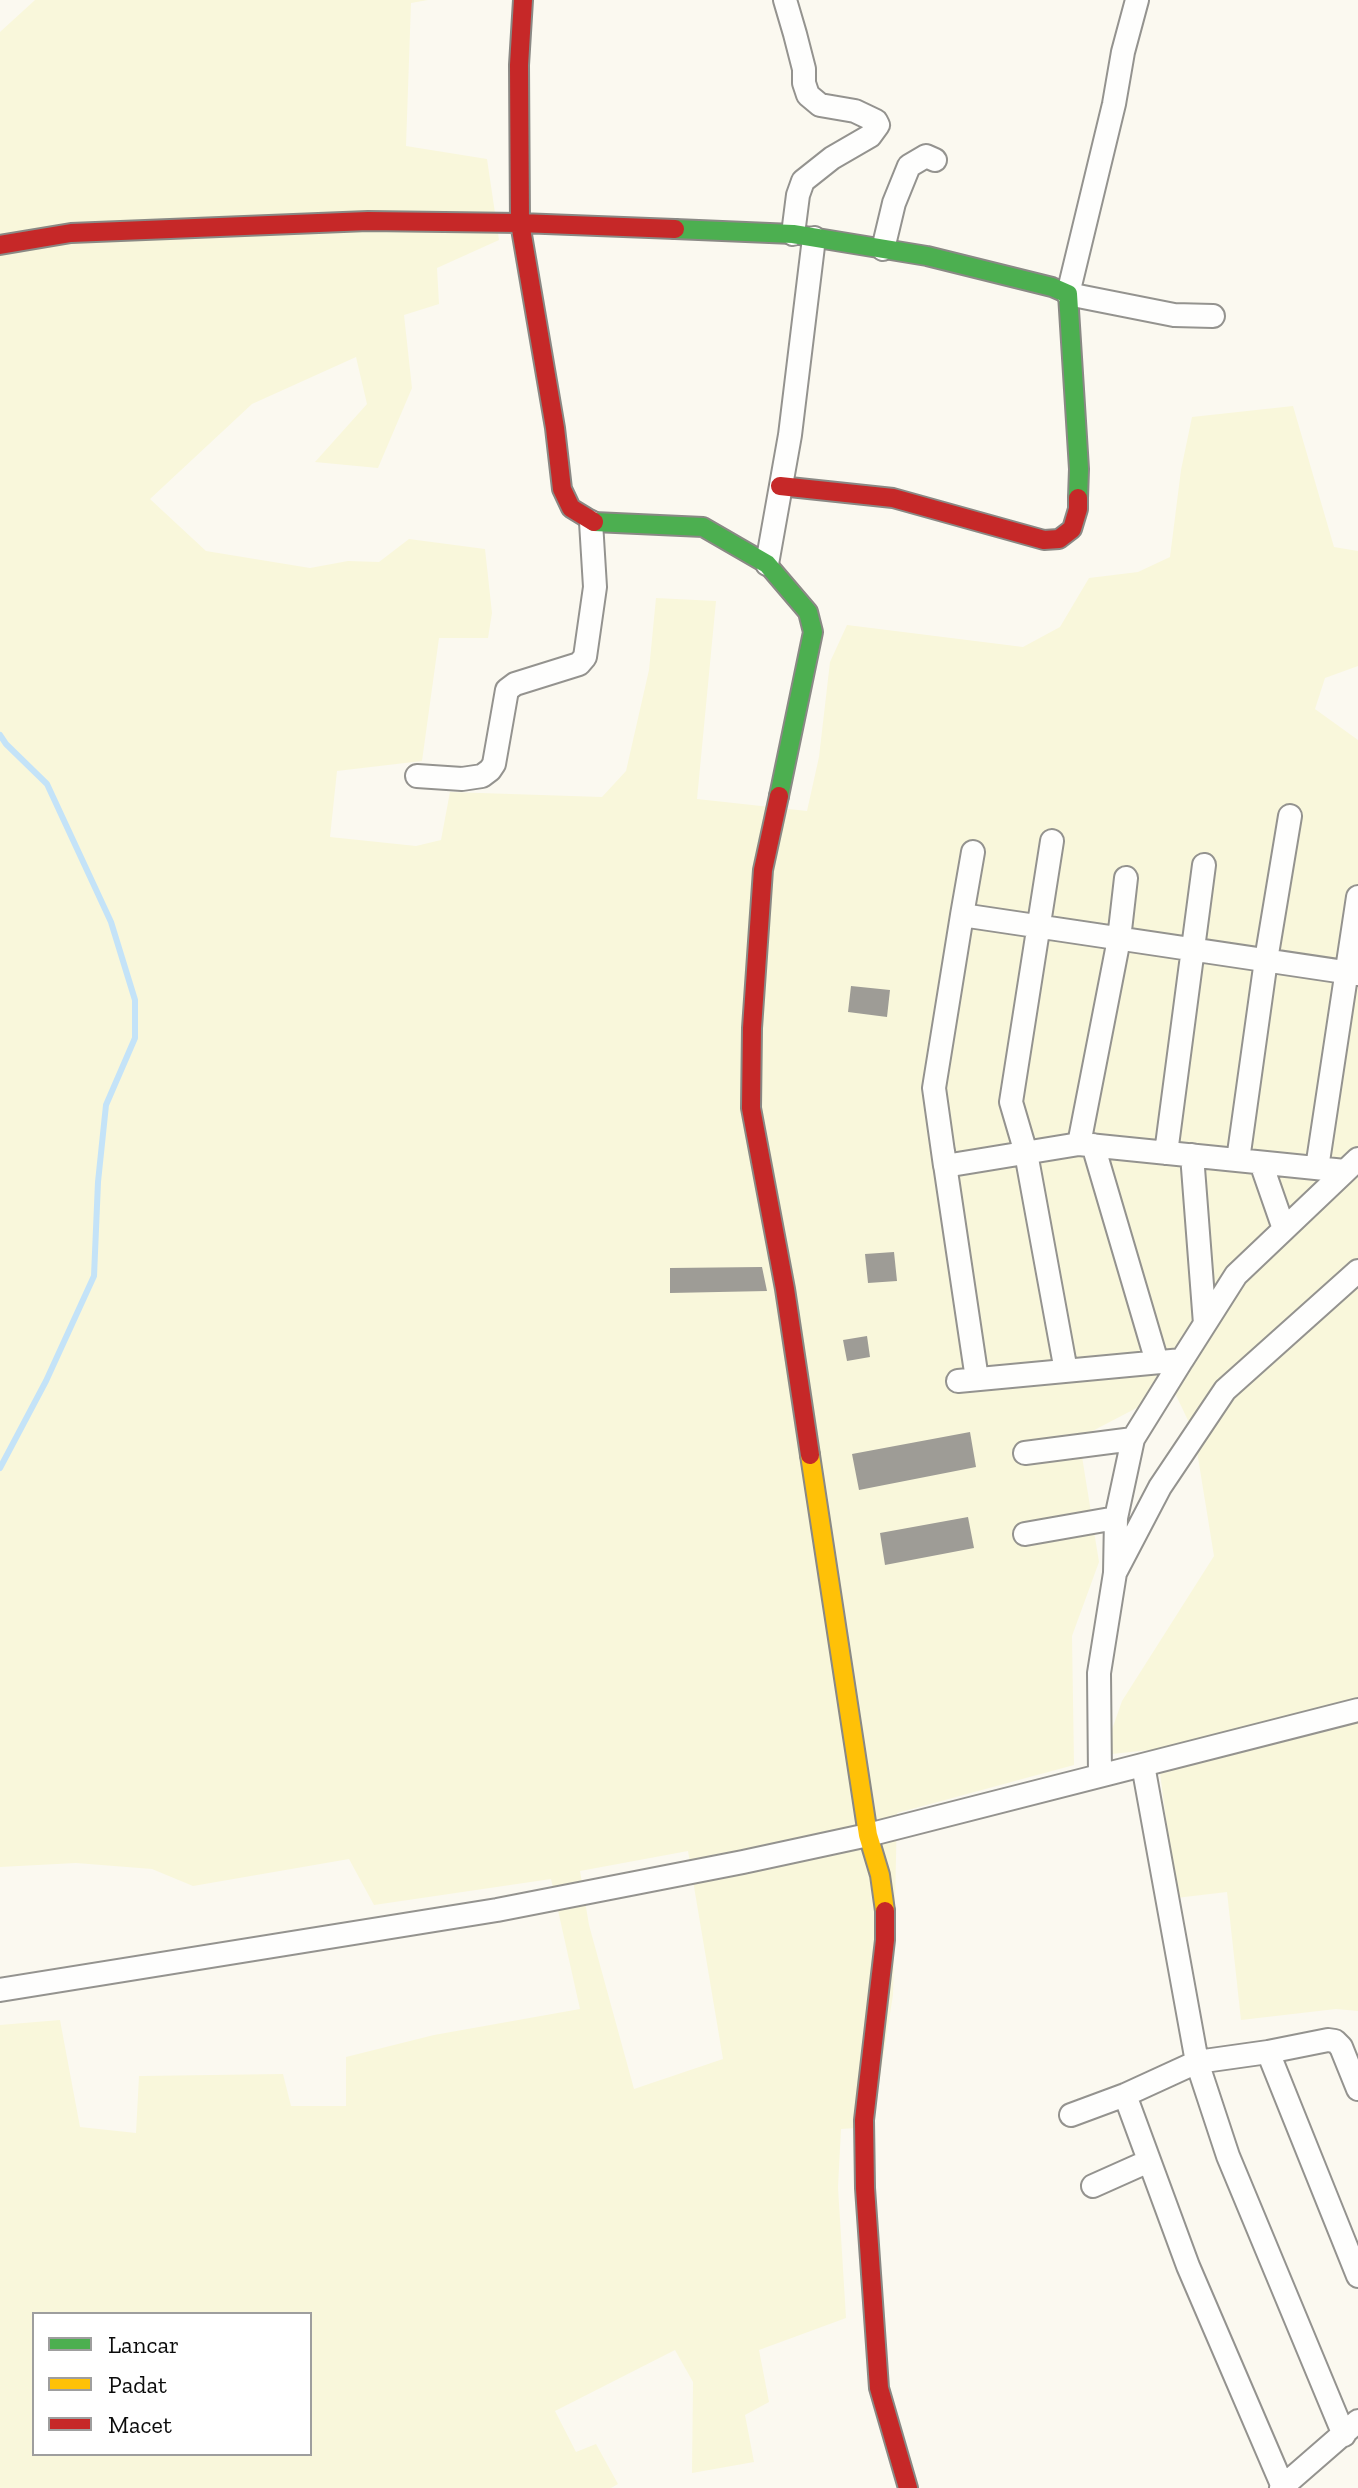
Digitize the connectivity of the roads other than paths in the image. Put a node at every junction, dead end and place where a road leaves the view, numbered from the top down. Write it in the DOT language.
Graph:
graph roads {
  1 [pos="523,0"];
  2 [pos="785,0"];
  3 [pos="1137,0"];
  4 [pos="935,160"];
  5 [pos="520,223"];
  6 [pos="803,236"];
  7 [pos="0,245"];
  8 [pos="883,249"];
  9 [pos="1068,294"];
  10 [pos="1213,316"];
  11 [pos="780,486"];
  12 [pos="591,522"];
  13 [pos="767,564"];
  14 [pos="417,776"];
  15 [pos="1290,816"];
  16 [pos="1052,841"];
  17 [pos="973,852"];
  18 [pos="1204,865"];
  19 [pos="1126,878"];
  20 [pos="1358,897"];
  21 [pos="962,915"];
  22 [pos="1037,926"];
  23 [pos="1119,939"];
  24 [pos="1192,949"];
  25 [pos="1266,960"];
  26 [pos="1352,973"];
  27 [pos="938,1117"];
  28 [pos="1086,1144"];
  29 [pos="1026,1153"];
  30 [pos="1166,1153"];
  31 [pos="1192,1155"];
  32 [pos="1238,1160"];
  33 [pos="1261,1163"];
  34 [pos="1352,1165"];
  35 [pos="945,1166"];
  36 [pos="1317,1168"];
  37 [pos="1284,1229"];
  38 [pos="1358,1271"];
  39 [pos="1205,1324"];
  40 [pos="1182,1360"];
  41 [pos="1157,1362"];
  42 [pos="1066,1371"];
  43 [pos="1133,1439"];
  44 [pos="1025,1453"];
  45 [pos="1116,1518"];
  46 [pos="1025,1534"];
  47 [pos="1115,1573"];
  48 [pos="1358,1710"];
  49 [pos="1143,1765"];
  50 [pos="1100,1775"];
  51 [pos="868,1835"];
  52 [pos="0,1990"];
  53 [pos="1268,2052"];
  54 [pos="1197,2062"];
  55 [pos="1358,2089"];
  56 [pos="1125,2095"];
  57 [pos="1071,2115"];
  58 [pos="1149,2161"];
  59 [pos="1093,2186"];
  60 [pos="1358,2276"];
  61 [pos="1351,2428"];
  62 [pos="1282,2487"];
  63 [pos="908,2488"];
  1 -- 5 [label="street"];
  2 -- 6 [label="street"];
  3 -- 9 [label="street"];
  4 -- 8 [label="street"];
  5 -- 6 [label="street"];
  5 -- 7 [label="street"];
  5 -- 12 [label="street"];
  6 -- 8 [label="street"];
  6 -- 11 [label="street"];
  8 -- 9 [label="street"];
  9 -- 10 [label="street"];
  9 -- 11 [label="street"];
  11 -- 13 [label="street"];
  12 -- 13 [label="street"];
  12 -- 14 [label="street"];
  13 -- 51 [label="street"];
  15 -- 25 [label="street"];
  16 -- 22 [label="street"];
  17 -- 21 [label="street"];
  18 -- 24 [label="street"];
  19 -- 23 [label="street"];
  20 -- 26 [label="street"];
  21 -- 22 [label="street"];
  21 -- 35 [label="street"];
  22 -- 23 [label="street"];
  22 -- 29 [label="street"];
  23 -- 24 [label="street"];
  23 -- 28 [label="street"];
  24 -- 25 [label="street"];
  24 -- 30 [label="street"];
  25 -- 26 [label="street"];
  25 -- 32 [label="street"];
  26 -- 36 [label="street"];
  27 -- 35 [label="street"];
  28 -- 29 [label="street"];
  28 -- 30 [label="street"];
  28 -- 41 [label="street"];
  29 -- 35 [label="street"];
  29 -- 42 [label="street"];
  30 -- 31 [label="street"];
  31 -- 32 [label="street"];
  31 -- 39 [label="street"];
  32 -- 33 [label="street"];
  33 -- 36 [label="street"];
  33 -- 37 [label="street"];
  34 -- 36 [label="street"];
  34 -- 37 [label="street"];
  35 -- 42 [label="street"];
  37 -- 39 [label="street"];
  38 -- 47 [label="street"];
  39 -- 40 [label="street"];
  40 -- 41 [label="street"];
  40 -- 43 [label="street"];
  41 -- 42 [label="street"];
  43 -- 44 [label="street"];
  43 -- 45 [label="street"];
  45 -- 46 [label="street"];
  45 -- 47 [label="street"];
  47 -- 50 [label="street"];
  48 -- 49 [label="street"];
  49 -- 50 [label="street"];
  49 -- 54 [label="street"];
  50 -- 51 [label="street"];
  51 -- 52 [label="street"];
  51 -- 63 [label="street"];
  53 -- 54 [label="street"];
  53 -- 55 [label="street"];
  53 -- 60 [label="street"];
  54 -- 56 [label="street"];
  54 -- 61 [label="street"];
  56 -- 57 [label="street"];
  56 -- 58 [label="street"];
  58 -- 59 [label="street"];
  58 -- 62 [label="street"];
  61 -- 62 [label="street"];
}
